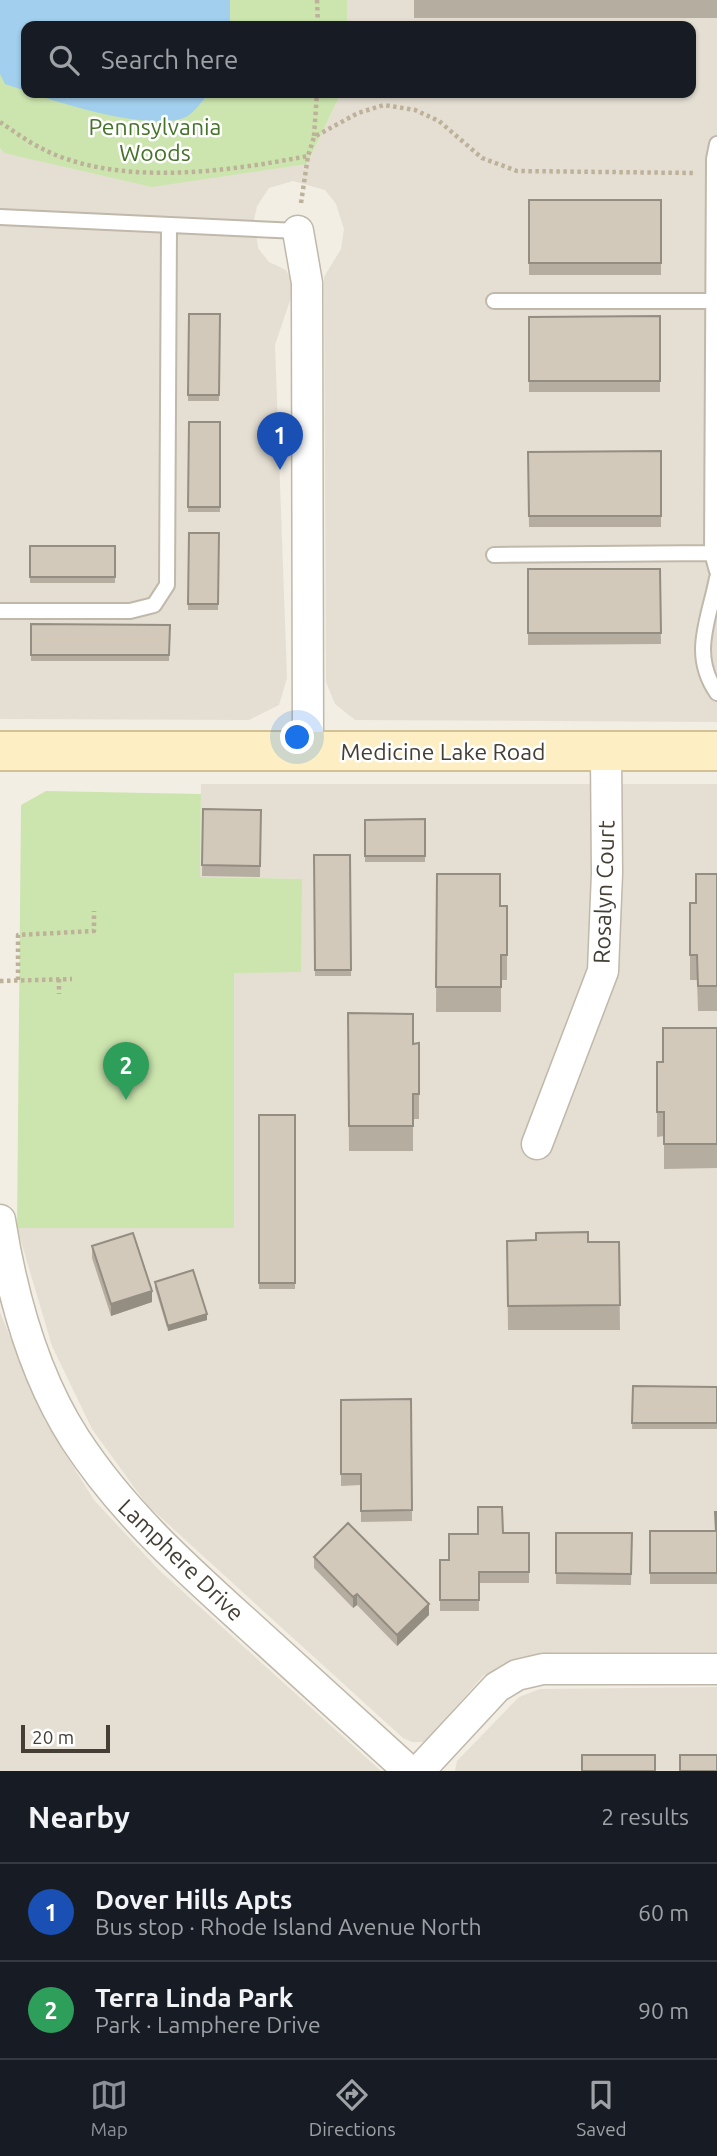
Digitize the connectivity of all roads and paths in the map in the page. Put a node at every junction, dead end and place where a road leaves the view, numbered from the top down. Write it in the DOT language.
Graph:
graph roads {
  1 [pos="317,0"];
  2 [pos="318,21"];
  3 [pos="317,98"];
  4 [pos="0,122"];
  5 [pos="314,137"];
  6 [pos="717,144"];
  7 [pos="308,156"];
  8 [pos="713,173"];
  9 [pos="0,217"];
  10 [pos="169,226"];
  11 [pos="298,231"];
  12 [pos="494,301"];
  13 [pos="712,301"];
  14 [pos="712,553"];
  15 [pos="495,555"];
  16 [pos="717,571"];
  17 [pos="717,578"];
  18 [pos="0,611"];
  19 [pos="717,693"];
  20 [pos="0,751"];
  21 [pos="308,751"];
  22 [pos="717,751"];
  23 [pos="606,754"];
  24 [pos="94,911"];
  25 [pos="59,979"];
  26 [pos="72,979"];
  27 [pos="18,980"];
  28 [pos="0,981"];
  29 [pos="59,994"];
  30 [pos="537,1144"];
  31 [pos="0,1220"];
  32 [pos="717,1669"];
  33 [pos="409,1771"];
  34 [pos="419,1771"];
  1 -- 2 [label="path"];
  3 -- 5 [label="path"];
  4 -- 7 [label="path"];
  5 -- 7 [label="path"];
  5 -- 8 [label="path"];
  6 -- 8 [label="lane"];
  7 -- 11 [label="path"];
  8 -- 13 [label="lane"];
  9 -- 10 [label="lane"];
  10 -- 11 [label="lane"];
  10 -- 18 [label="lane"];
  11 -- 21 [label="street"];
  12 -- 13 [label="lane"];
  13 -- 14 [label="lane"];
  14 -- 15 [label="lane"];
  14 -- 16 [label="lane"];
  17 -- 19 [label="lane"];
  20 -- 21 [label="street, Medicine Lake Road"];
  21 -- 23 [label="street, Medicine Lake Road"];
  22 -- 23 [label="street, Medicine Lake Road"];
  23 -- 30 [label="street, Rosalyn Court"];
  24 -- 27 [label="path"];
  25 -- 26 [label="path"];
  25 -- 27 [label="path"];
  25 -- 29 [label="path"];
  27 -- 28 [label="path"];
  31 -- 33 [label="street, Lamphere Drive"];
  32 -- 34 [label="street"];
}
